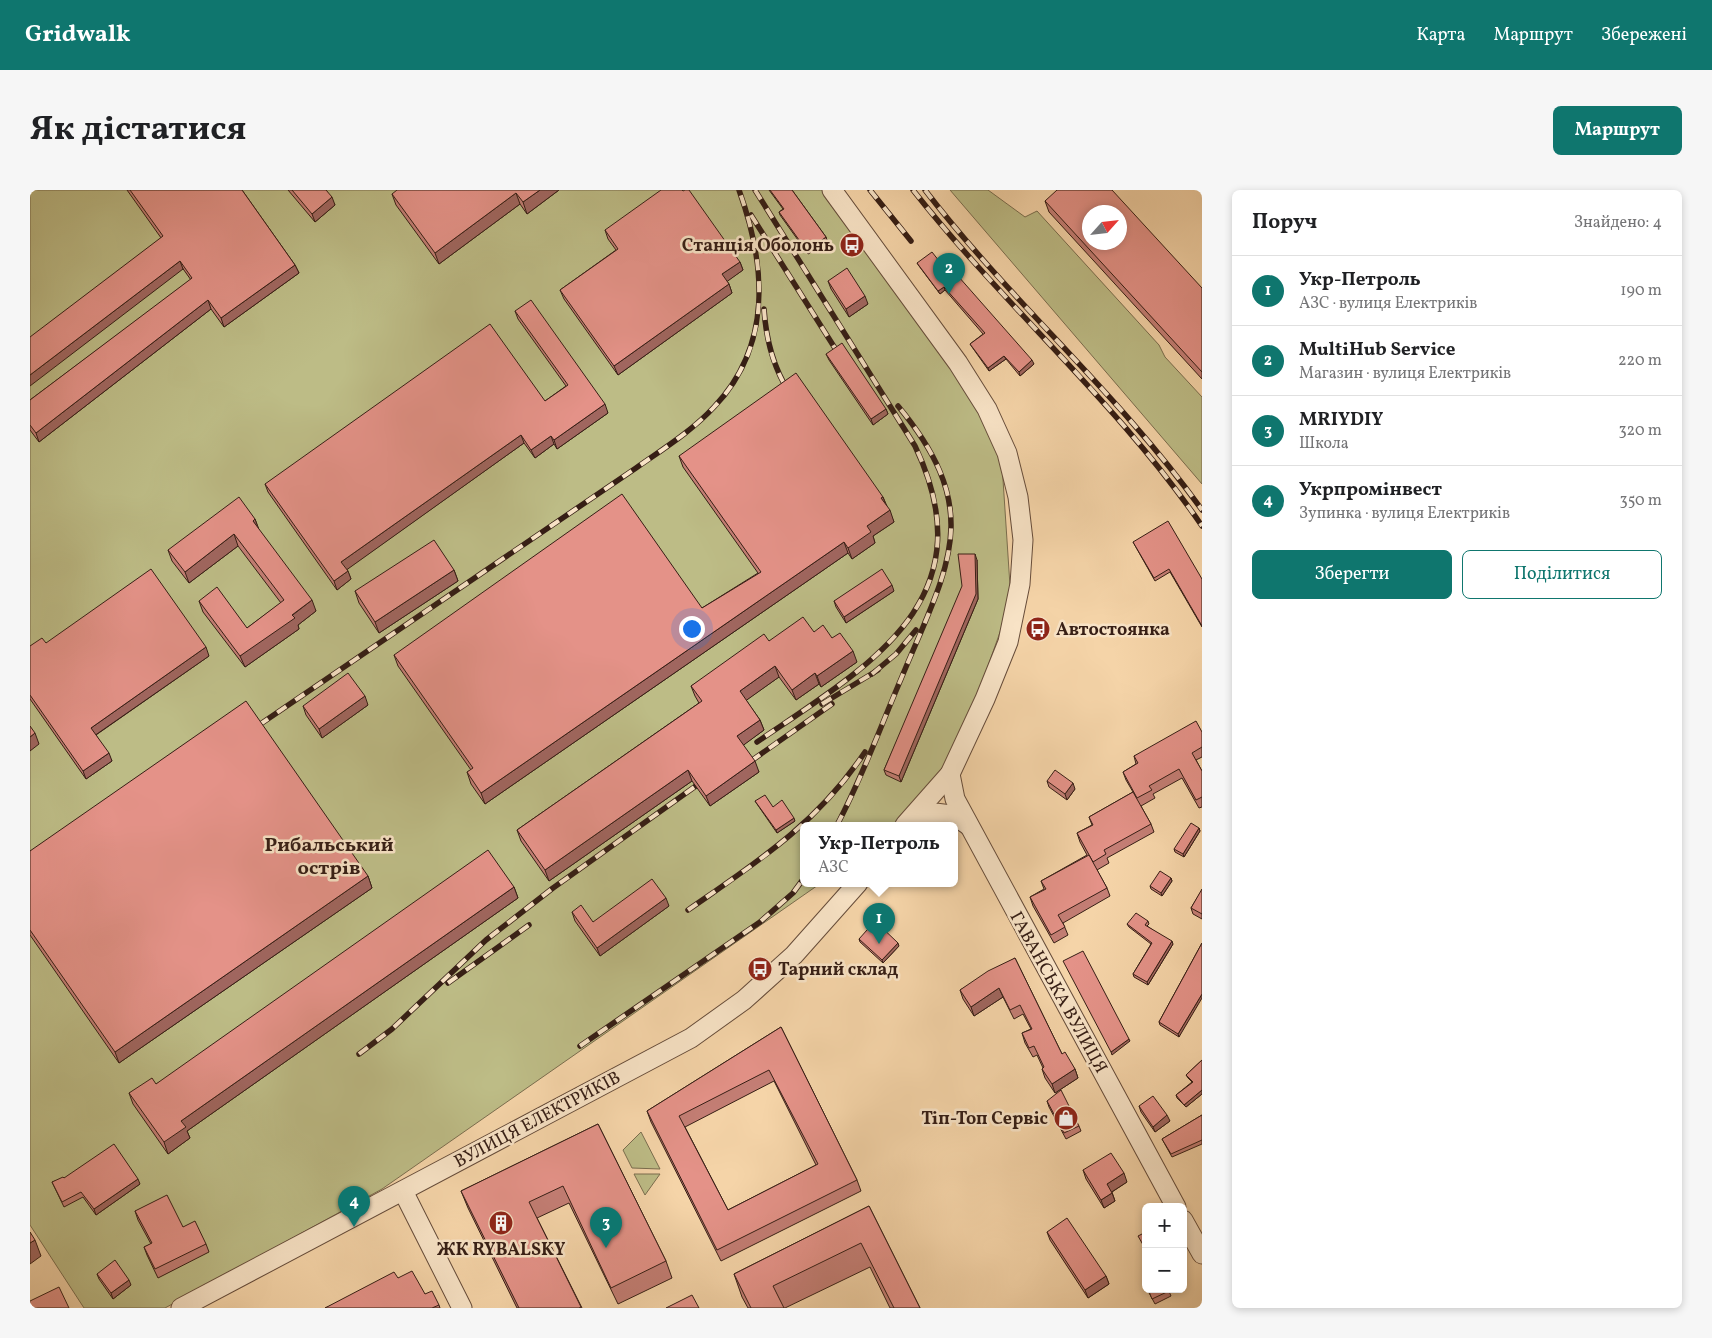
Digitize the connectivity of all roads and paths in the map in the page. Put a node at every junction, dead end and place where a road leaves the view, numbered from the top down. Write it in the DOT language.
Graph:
graph roads {
  1 [pos="832,190"];
  2 [pos="950,774"];
  3 [pos="908,822"];
  4 [pos="910,822"];
  5 [pos="968,825"];
  6 [pos="854,887"];
  7 [pos="403,1191"];
  8 [pos="1174,1203"];
  9 [pos="1187,1227"];
  10 [pos="1202,1254"];
  11 [pos="181,1308"];
  12 [pos="462,1308"];
  1 -- 2 [label="street"];
  2 -- 3 [label="street"];
  2 -- 5 [label="street, ГАВАНСЬКА ВУЛИЦЯ"];
  4 -- 5 [label="street"];
  5 -- 8 [label="street, ГАВАНСЬКА ВУЛИЦЯ"];
  6 -- 7 [label="street, ВУЛИЦЯ ЕЛЕКТРИКІВ"];
  7 -- 11 [label="street, ВУЛИЦЯ ЕЛЕКТРИКІВ"];
  7 -- 12 [label="street"];
  9 -- 10 [label="street"];
}
